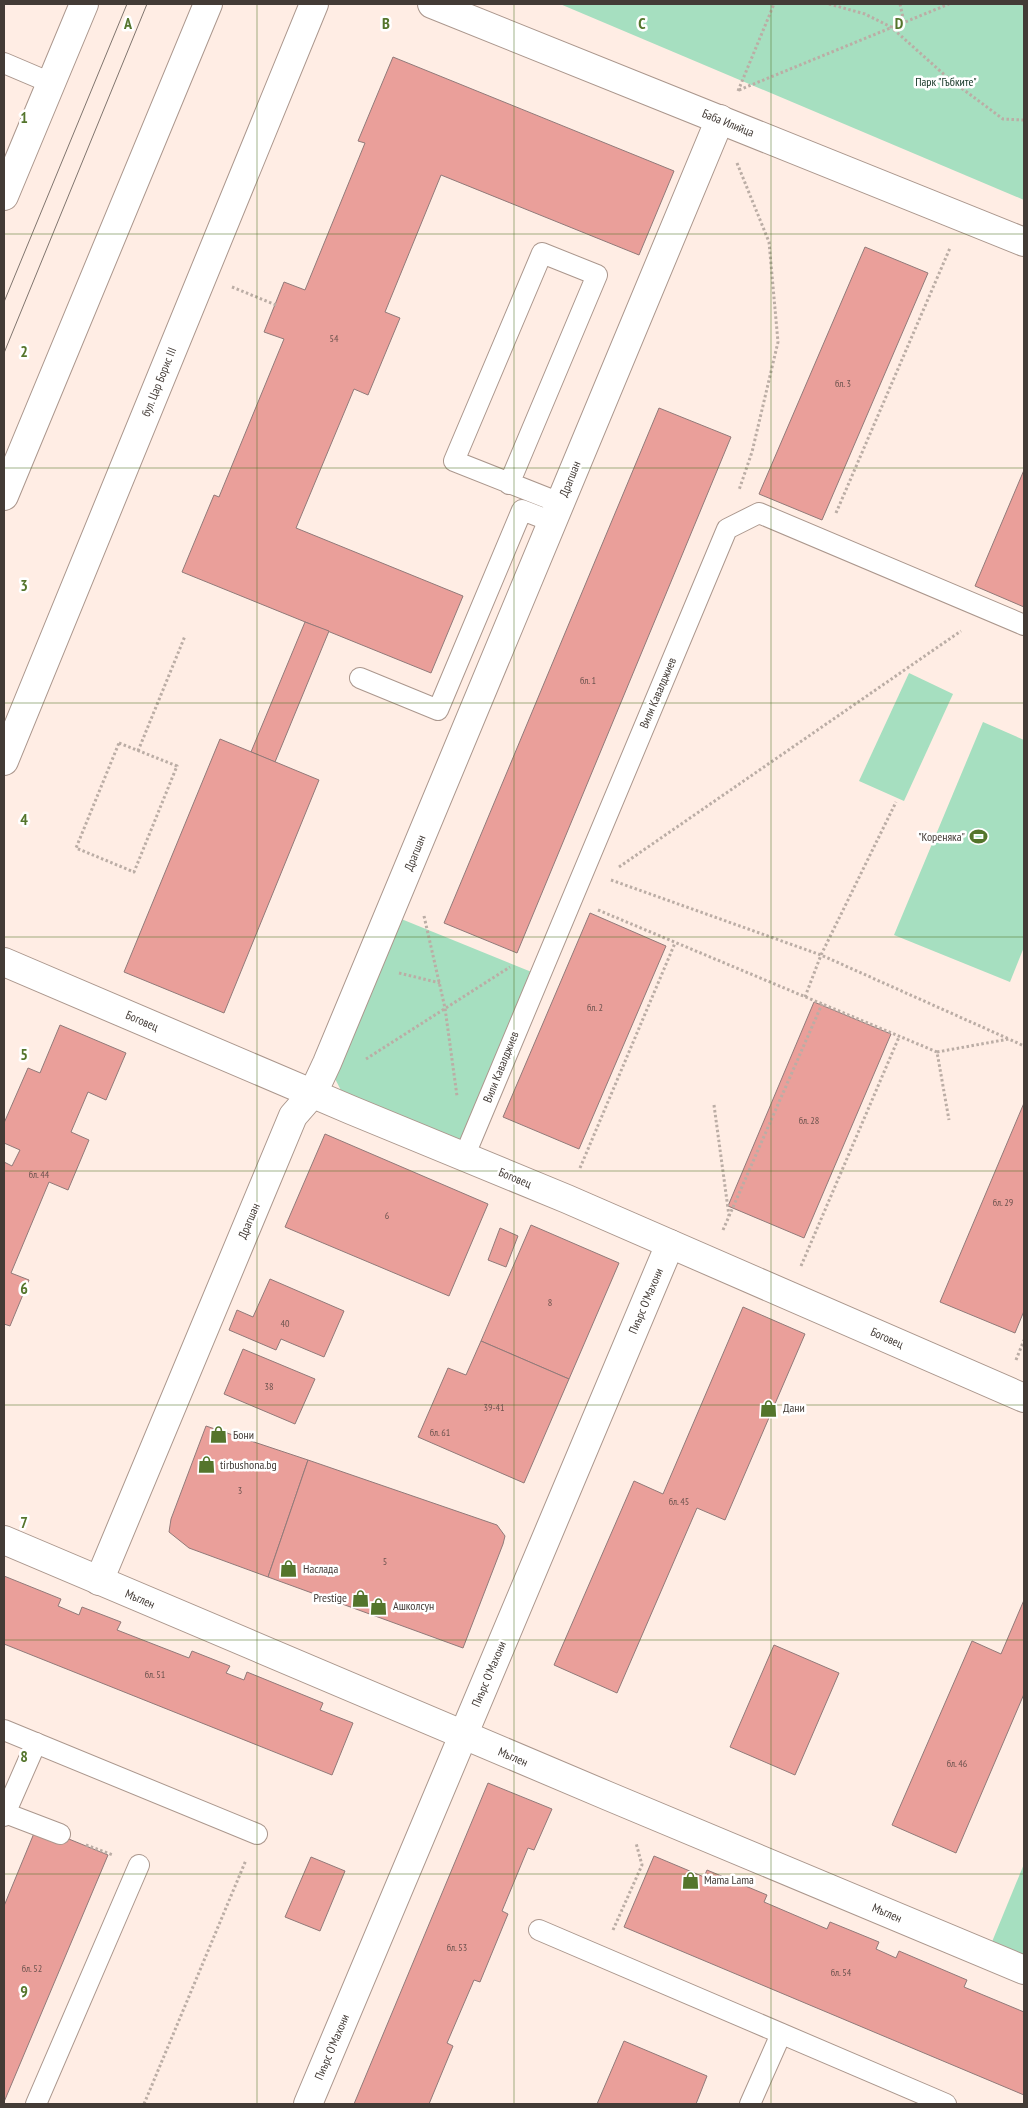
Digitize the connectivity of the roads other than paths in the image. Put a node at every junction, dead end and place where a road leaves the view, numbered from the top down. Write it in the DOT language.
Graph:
graph roads {
  1 [pos="84,4"];
  2 [pos="208,4"];
  3 [pos="314,4"];
  4 [pos="432,4"];
  5 [pos="4,63"];
  6 [pos="51,83"];
  7 [pos="720,119"];
  8 [pos="4,196"];
  9 [pos="1024,242"];
  10 [pos="509,484"];
  11 [pos="4,496"];
  12 [pos="556,512"];
  13 [pos="1024,625"];
  14 [pos="360,678"];
  15 [pos="4,761"];
  16 [pos="4,962"];
  17 [pos="313,1093"];
  18 [pos="464,1157"];
  19 [pos="670,1244"];
  20 [pos="1024,1398"];
  21 [pos="4,1540"];
  22 [pos="99,1581"];
  23 [pos="4,1730"];
  24 [pos="464,1735"];
  25 [pos="36,1743"];
  26 [pos="4,1814"];
  27 [pos="60,1834"];
  28 [pos="256,1834"];
  29 [pos="139,1865"];
  30 [pos="539,1930"];
  31 [pos="1024,1970"];
  32 [pos="781,2034"];
  33 [pos="36,2104"];
  34 [pos="308,2104"];
  35 [pos="750,2104"];
  36 [pos="946,2104"];
  1 -- 6 [label="street"];
  2 -- 11 [label="street"];
  3 -- 15 [label="street, бул. Цар Борис III"];
  4 -- 7 [label="street, Баба Илийца"];
  5 -- 6 [label="lane"];
  6 -- 8 [label="street"];
  7 -- 9 [label="street, Баба Илийца"];
  7 -- 12 [label="street, Драгшан"];
  10 -- 10 [label="lane"];
  10 -- 12 [label="lane"];
  12 -- 14 [label="lane"];
  12 -- 17 [label="street, Драгшан"];
  13 -- 18 [label="lane, Вили Кавалджиев"];
  16 -- 17 [label="street, Боговец"];
  17 -- 18 [label="street, Боговец"];
  17 -- 22 [label="street, Драгшан"];
  18 -- 19 [label="street, Боговец"];
  19 -- 20 [label="street, Боговец"];
  19 -- 24 [label="street, Пиърс О'Махони"];
  21 -- 22 [label="street, Мъглен"];
  22 -- 24 [label="street, Мъглен"];
  23 -- 25 [label="lane"];
  24 -- 31 [label="street, Мъглен"];
  24 -- 34 [label="street, Пиърс О'Махони"];
  25 -- 26 [label="lane"];
  25 -- 28 [label="lane"];
  26 -- 27 [label="lane"];
  29 -- 33 [label="lane"];
  30 -- 32 [label="lane"];
  32 -- 35 [label="lane"];
  32 -- 36 [label="lane"];
}
